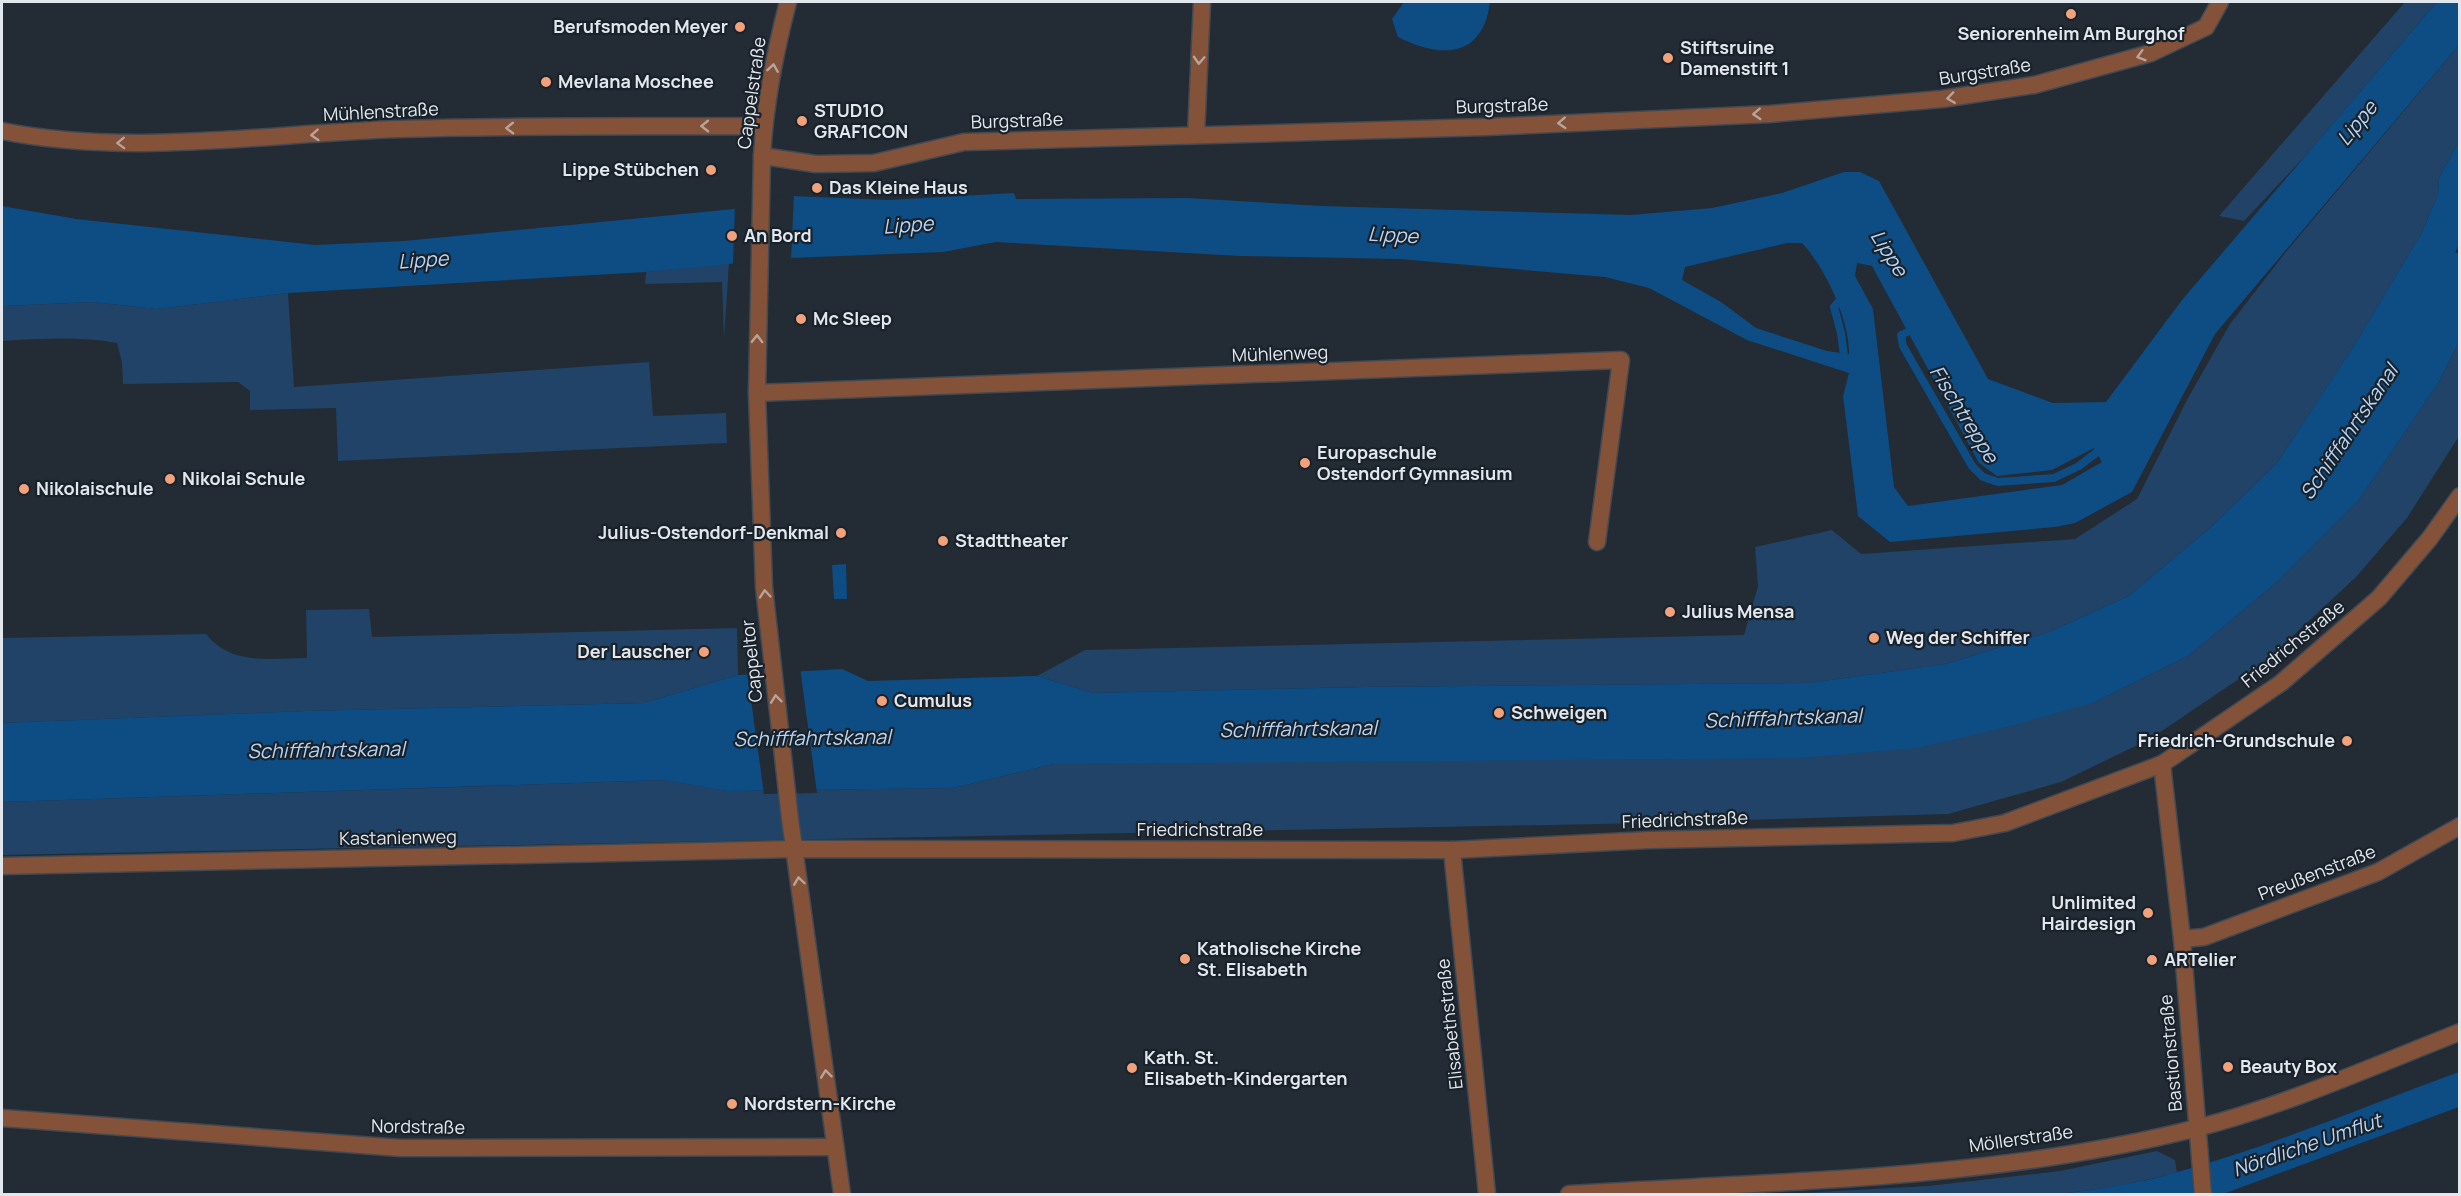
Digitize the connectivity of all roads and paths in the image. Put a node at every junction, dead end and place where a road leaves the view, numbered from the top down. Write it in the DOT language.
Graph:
graph roads {
  1 [pos="788,2"];
  2 [pos="1202,2"];
  3 [pos="2220,2"];
  4 [pos="764,126"];
  5 [pos="2,131"];
  6 [pos="1196,135"];
  7 [pos="762,156"];
  8 [pos="761,191"];
  9 [pos="757,393"];
  10 [pos="2460,496"];
  11 [pos="1596,542"];
  12 [pos="2162,764"];
  13 [pos="2460,825"];
  14 [pos="794,849"];
  15 [pos="1452,850"];
  16 [pos="2,866"];
  17 [pos="2182,939"];
  18 [pos="2460,1032"];
  19 [pos="2,1118"];
  20 [pos="2198,1128"];
  21 [pos="835,1147"];
  22 [pos="842,1194"];
  23 [pos="1487,1194"];
  24 [pos="1569,1194"];
  25 [pos="2203,1194"];
  4 -- 1 [label="street, Cappelstraße, one-way"];
  2 -- 6 [label="street, one-way"];
  3 -- 6 [label="street, Burgstraße, one-way"];
  4 -- 5 [label="street, Mühlenstraße, one-way"];
  4 -- 7 [label="street, Cappelstraße"];
  6 -- 7 [label="street, Burgstraße"];
  7 -- 8 [label="street, Cappelstraße"];
  9 -- 8 [label="street, Cappeltor, one-way"];
  9 -- 11 [label="street, Mühlenweg"];
  14 -- 9 [label="street, Cappeltor, one-way"];
  10 -- 12 [label="street, Friedrichstraße"];
  12 -- 15 [label="street, Friedrichstraße"];
  12 -- 17 [label="street, Bastionstraße"];
  13 -- 17 [label="street, Preußenstraße"];
  14 -- 15 [label="street, Friedrichstraße"];
  14 -- 16 [label="street, Kastanienweg"];
  21 -- 14 [label="street, Cappeltor, one-way"];
  15 -- 23 [label="street, Elisabethstraße"];
  17 -- 20 [label="street, Bastionstraße"];
  18 -- 20 [label="street, Möllerstraße"];
  19 -- 21 [label="street, Nordstraße"];
  20 -- 24 [label="street, Möllerstraße"];
  20 -- 25 [label="street, Bastionstraße"];
  21 -- 22 [label="street, Cappeltor"];
}
